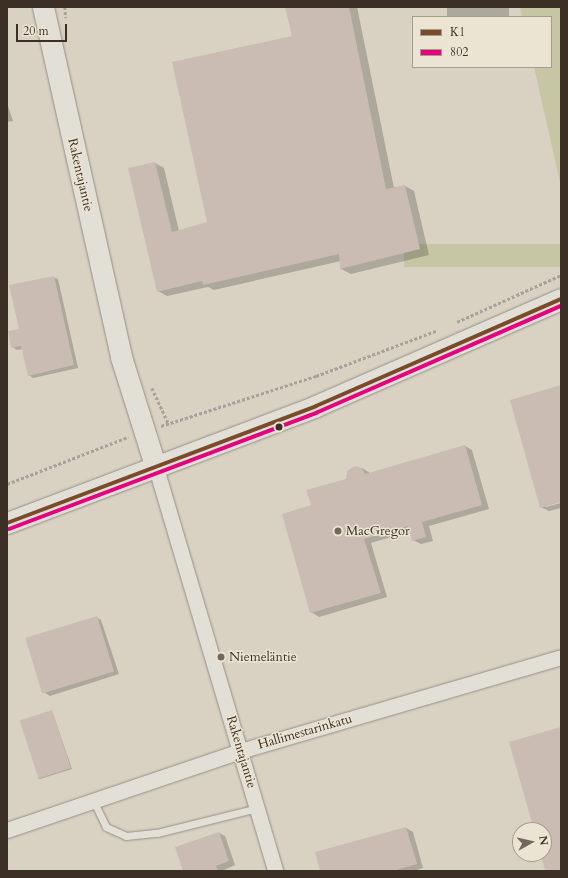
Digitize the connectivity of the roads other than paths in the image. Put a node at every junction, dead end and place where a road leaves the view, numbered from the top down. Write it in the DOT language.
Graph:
graph roads {
  1 [pos="43,7"];
  2 [pos="561,299"];
  3 [pos="156,468"];
  4 [pos="7,523"];
  5 [pos="561,657"];
  6 [pos="240,751"];
  7 [pos="93,800"];
  8 [pos="257,808"];
  9 [pos="7,830"];
  10 [pos="275,871"];
  1 -- 3 [label="main road, Rakentajantie"];
  2 -- 3 [label="main road"];
  3 -- 4 [label="main road"];
  3 -- 6 [label="street, Rakentajantie"];
  5 -- 6 [label="street, Hallimestarinkatu"];
  6 -- 7 [label="street, Hallimestarinkatu"];
  6 -- 8 [label="street, Rakentajantie"];
  7 -- 8 [label="lane"];
  7 -- 9 [label="street, Hallimestarinkatu"];
  8 -- 10 [label="street, Rakentajantie"];
}
